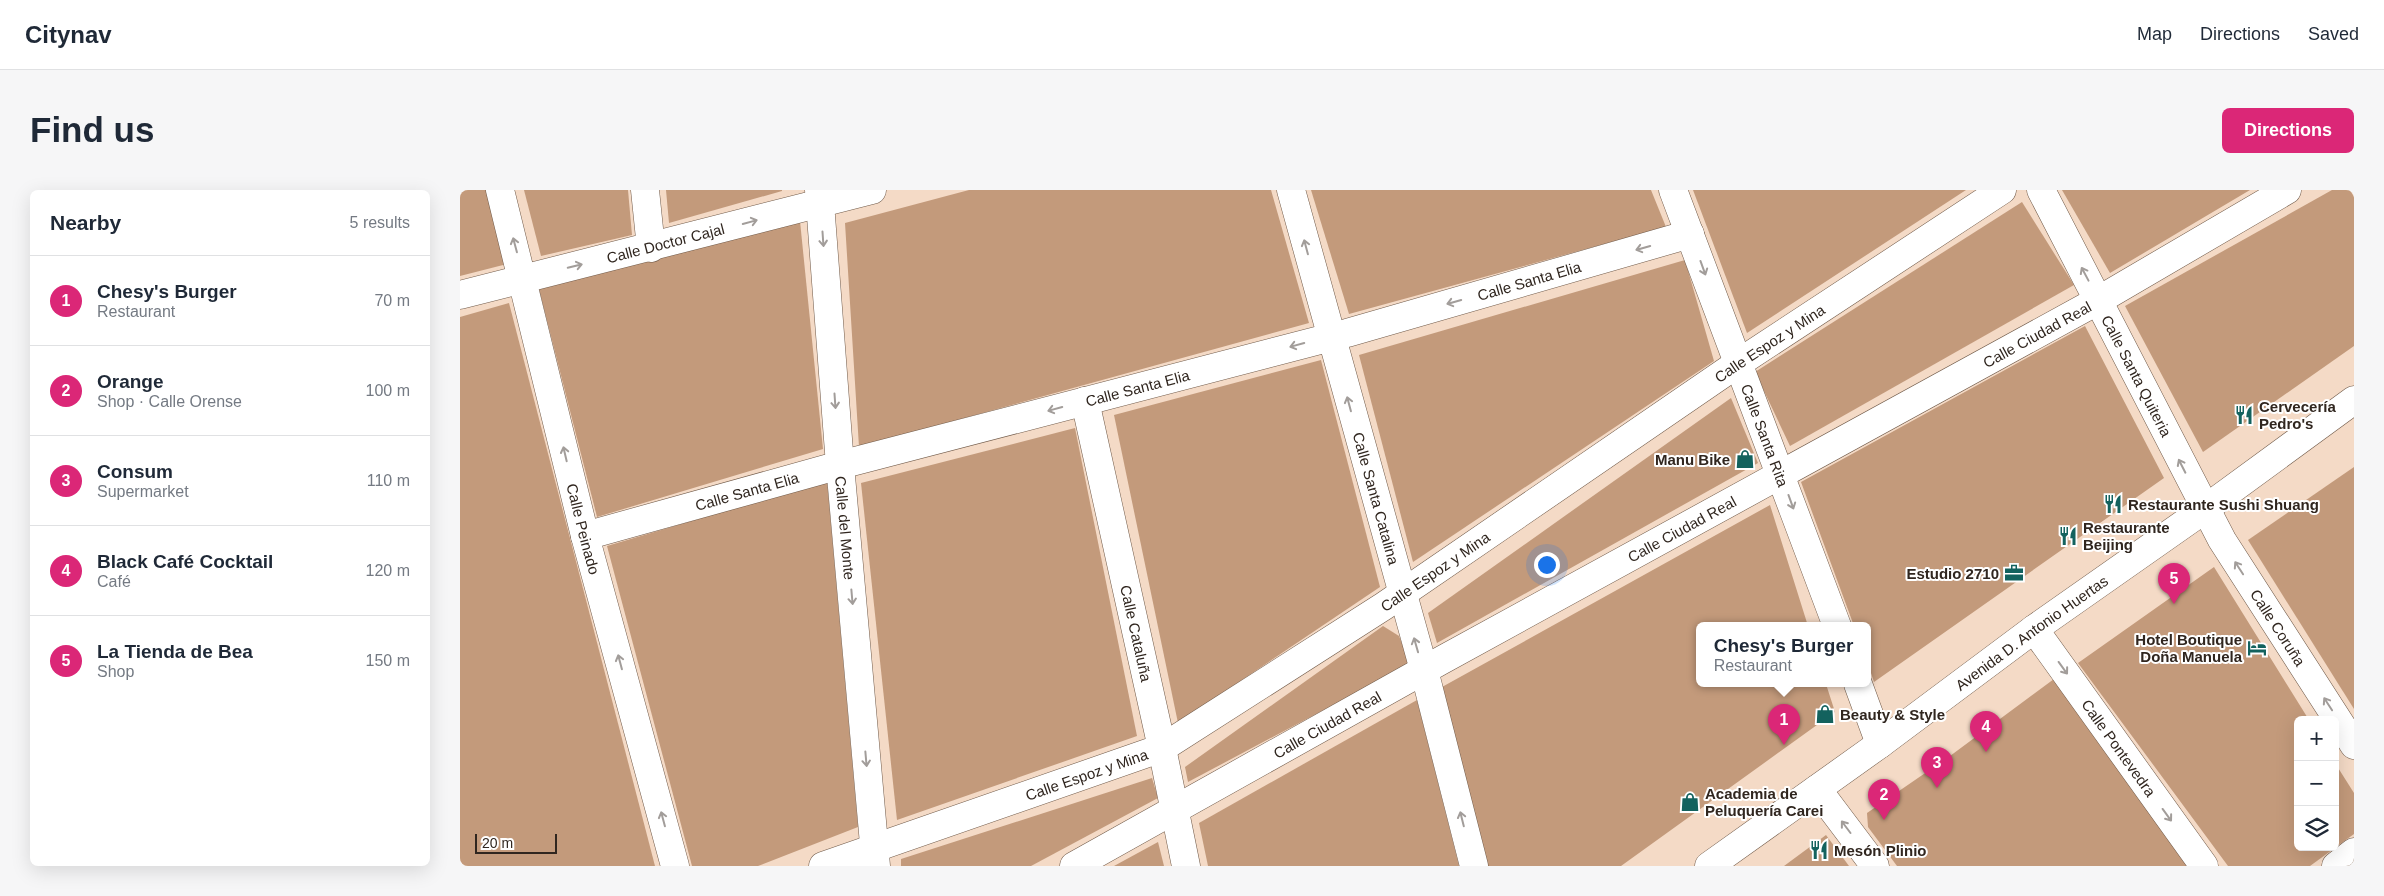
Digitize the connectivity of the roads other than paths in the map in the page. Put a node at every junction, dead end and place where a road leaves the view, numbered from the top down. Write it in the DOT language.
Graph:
graph roads {
  1 [pos="500,190"];
  2 [pos="645,190"];
  3 [pos="872,190"];
  4 [pos="1290,190"];
  5 [pos="1673,190"];
  6 [pos="2002,190"];
  7 [pos="2041,190"];
  8 [pos="2287,190"];
  9 [pos="819,197"];
  10 [pos="1690,234"];
  11 [pos="652,248"];
  12 [pos="523,279"];
  13 [pos="460,295"];
  14 [pos="2099,300"];
  15 [pos="1330,337"];
  16 [pos="1737,364"];
  17 [pos="2354,400"];
  18 [pos="1085,401"];
  19 [pos="840,464"];
  20 [pos="1781,473"];
  21 [pos="2205,509"];
  22 [pos="585,536"];
  23 [pos="1401,594"];
  24 [pos="1836,622"];
  25 [pos="2034,629"];
  26 [pos="1424,670"];
  27 [pos="1859,687"];
  28 [pos="2353,739"];
  29 [pos="1880,744"];
  30 [pos="1162,748"];
  31 [pos="1817,789"];
  32 [pos="1174,810"];
  33 [pos="2354,852"];
  34 [pos="875,857"];
  35 [pos="676,866"];
  36 [pos="823,866"];
  37 [pos="1074,866"];
  38 [pos="1186,866"];
  39 [pos="1474,866"];
  40 [pos="1709,866"];
  41 [pos="1875,866"];
  42 [pos="2204,866"];
  43 [pos="2336,866"];
  12 -- 1 [label="street, Calle Peinado, one-way"];
  2 -- 11 [label="street"];
  3 -- 9 [label="street, Calle Doctor Cajal"];
  15 -- 4 [label="street, Calle Santa Catalina, one-way"];
  5 -- 10 [label="street, Calle Santa Rita"];
  6 -- 16 [label="street, Calle Espoz y Mina"];
  14 -- 7 [label="street, Calle Santa Quiteria, one-way"];
  8 -- 14 [label="street, Calle Ciudad Real"];
  11 -- 9 [label="street, Calle Doctor Cajal, one-way"];
  9 -- 19 [label="street, Calle del Monte, one-way"];
  10 -- 15 [label="street, Calle Santa Elia, one-way"];
  10 -- 16 [label="street, Calle Santa Rita, one-way"];
  12 -- 11 [label="street, Calle Doctor Cajal, one-way"];
  12 -- 13 [label="street, Calle Doctor Cajal"];
  22 -- 12 [label="street, Calle Peinado, one-way"];
  14 -- 20 [label="street, Calle Ciudad Real"];
  21 -- 14 [label="street, Calle Santa Quiteria, one-way"];
  15 -- 18 [label="street, Calle Santa Elia, one-way"];
  23 -- 15 [label="street, Calle Santa Catalina, one-way"];
  16 -- 20 [label="street, Calle Santa Rita"];
  16 -- 23 [label="street, Calle Espoz y Mina"];
  17 -- 21 [label="street, Avenida D. Antonio Huertas"];
  18 -- 19 [label="street, Calle Santa Elia, one-way"];
  18 -- 30 [label="street, Calle Cataluña"];
  19 -- 22 [label="street, Calle Santa Elia"];
  19 -- 34 [label="street, Calle del Monte, one-way"];
  20 -- 24 [label="street, Calle Santa Rita, one-way"];
  20 -- 26 [label="street, Calle Ciudad Real"];
  21 -- 25 [label="street, Avenida D. Antonio Huertas"];
  28 -- 21 [label="street, Calle Coruña, one-way"];
  35 -- 22 [label="street, Calle Peinado, one-way"];
  26 -- 23 [label="street, Calle Santa Catalina, one-way"];
  23 -- 30 [label="street, Calle Espoz y Mina"];
  25 -- 29 [label="street, Avenida D. Antonio Huertas"];
  25 -- 42 [label="street, Calle Pontevedra, one-way"];
  26 -- 32 [label="street, Calle Ciudad Real"];
  39 -- 26 [label="street, Calle Santa Catalina, one-way"];
  27 -- 29 [label="street"];
  29 -- 31 [label="street, Avenida D. Antonio Huertas"];
  30 -- 32 [label="street, Calle Cataluña"];
  30 -- 34 [label="street, Calle Espoz y Mina"];
  31 -- 40 [label="street, Avenida D. Antonio Huertas"];
  41 -- 31 [label="street, one-way"];
  32 -- 37 [label="street, Calle Ciudad Real"];
  32 -- 38 [label="street, Calle Cataluña"];
  33 -- 43 [label="street"];
  34 -- 36 [label="street, Calle Espoz y Mina"];
}
